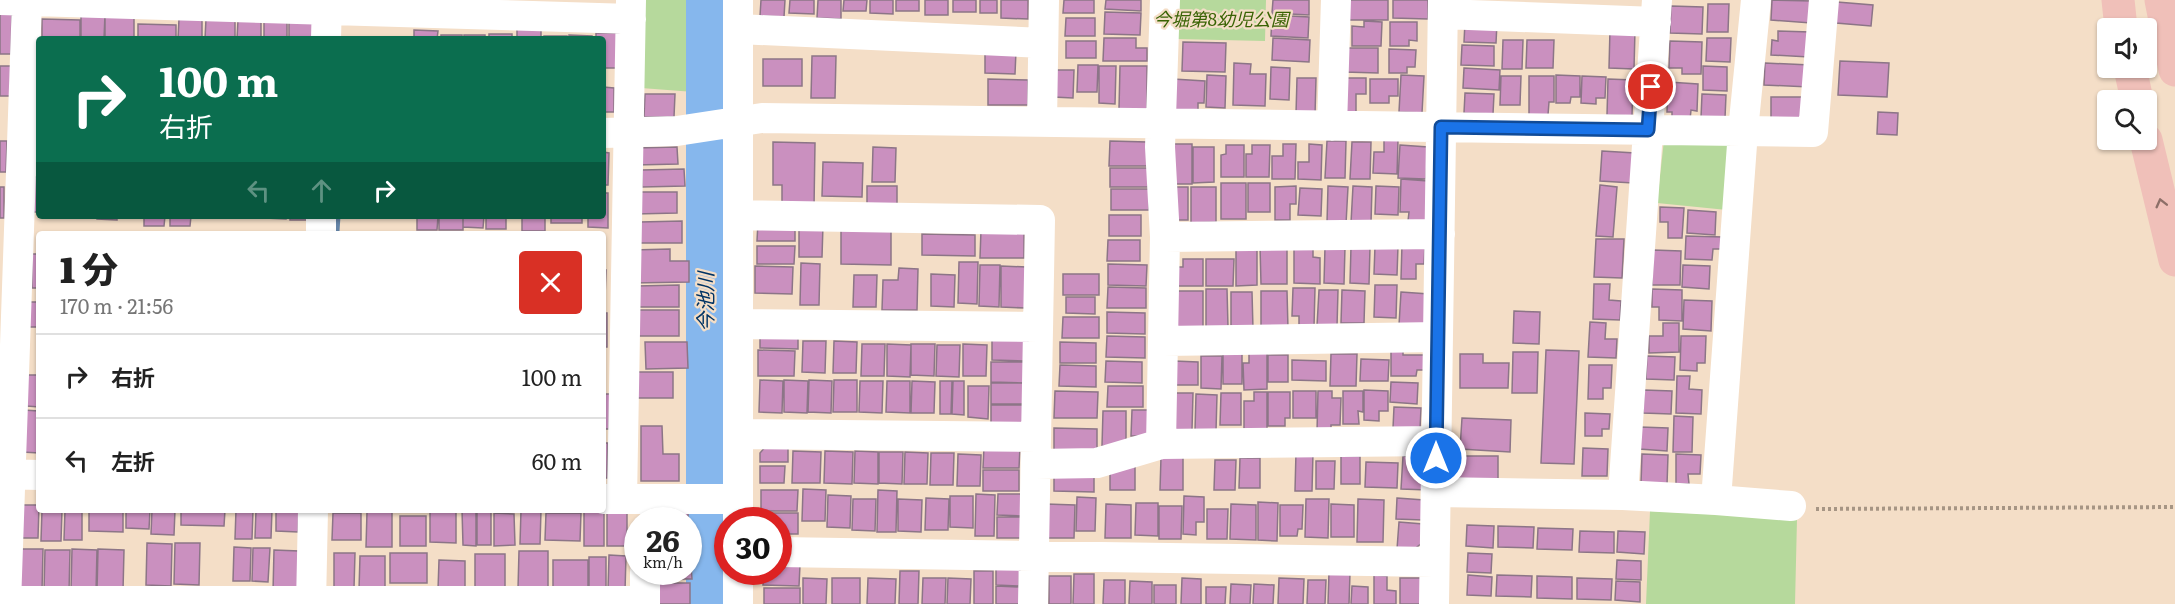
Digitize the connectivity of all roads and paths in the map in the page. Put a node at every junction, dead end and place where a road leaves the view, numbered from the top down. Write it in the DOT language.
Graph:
graph roads {
  1 [pos="18,0"];
  2 [pos="738,0"];
  3 [pos="1044,0"];
  4 [pos="1165,0"];
  5 [pos="1336,0"];
  6 [pos="1755,0"];
  7 [pos="1824,0"];
  8 [pos="2118,0"];
  9 [pos="2161,0"];
  10 [pos="327,5"];
  11 [pos="1443,7"];
  12 [pos="631,9"];
  13 [pos="1656,11"];
  14 [pos="2120,18"];
  15 [pos="738,30"];
  16 [pos="326,36"];
  17 [pos="1043,43"];
  18 [pos="2175,70"];
  19 [pos="21,117"];
  20 [pos="1042,122"];
  21 [pos="731,123"];
  22 [pos="1161,124"];
  23 [pos="1332,126"];
  24 [pos="1441,127"];
  25 [pos="1648,130"];
  26 [pos="1743,131"];
  27 [pos="616,133"];
  28 [pos="2148,150"];
  29 [pos="738,215"];
  30 [pos="1440,234"];
  31 [pos="19,235"];
  32 [pos="1165,237"];
  33 [pos="615,247"];
  34 [pos="2175,260"];
  35 [pos="738,324"];
  36 [pos="1038,327"];
  37 [pos="1438,337"];
  38 [pos="1163,341"];
  39 [pos="18,349"];
  40 [pos="614,370"];
  41 [pos="738,434"];
  42 [pos="1436,441"];
  43 [pos="1161,444"];
  44 [pos="1036,450"];
  45 [pos="16,474"];
  46 [pos="1437,492"];
  47 [pos="1623,495"];
  48 [pos="1716,500"];
  49 [pos="629,504"];
  50 [pos="1791,506"];
  51 [pos="725,507"];
  52 [pos="738,507"];
  53 [pos="2175,507"];
  54 [pos="313,513"];
  55 [pos="792,552"];
  56 [pos="1034,556"];
  57 [pos="1434,562"];
  58 [pos="645,585"];
  59 [pos="738,585"];
  60 [pos="6,602"];
  61 [pos="311,602"];
  62 [pos="645,603"];
  63 [pos="738,604"];
  64 [pos="1033,604"];
  65 [pos="1434,604"];
  1 -- 10 [label="street"];
  1 -- 19 [label="street"];
  2 -- 15 [label="street"];
  3 -- 17 [label="street"];
  4 -- 22 [label="street"];
  5 -- 23 [label="street"];
  6 -- 26 [label="street"];
  7 -- 26 [label="street"];
  8 -- 14 [label="highway"];
  9 -- 18 [label="highway"];
  10 -- 12 [label="street"];
  10 -- 16 [label="street"];
  11 -- 13 [label="street"];
  11 -- 24 [label="street"];
  12 -- 27 [label="street"];
  13 -- 25 [label="street"];
  15 -- 17 [label="street"];
  15 -- 21 [label="street"];
  17 -- 20 [label="street"];
  19 -- 31 [label="street"];
  20 -- 21 [label="street"];
  20 -- 22 [label="street"];
  21 -- 27 [label="street"];
  21 -- 29 [label="street"];
  22 -- 23 [label="street"];
  22 -- 32 [label="street"];
  23 -- 24 [label="street"];
  24 -- 25 [label="street"];
  24 -- 30 [label="street"];
  25 -- 26 [label="street"];
  25 -- 47 [label="street"];
  26 -- 48 [label="street"];
  27 -- 33 [label="street"];
  34 -- 28 [label="highway, one-way"];
  29 -- 35 [label="street"];
  29 -- 36 [label="street"];
  30 -- 32 [label="street"];
  30 -- 37 [label="street"];
  31 -- 39 [label="street"];
  32 -- 38 [label="street"];
  33 -- 40 [label="street"];
  35 -- 36 [label="street"];
  35 -- 41 [label="street"];
  36 -- 44 [label="street"];
  37 -- 38 [label="street"];
  37 -- 42 [label="street"];
  38 -- 43 [label="street"];
  39 -- 45 [label="street"];
  40 -- 49 [label="street"];
  41 -- 44 [label="street"];
  41 -- 52 [label="street"];
  42 -- 43 [label="street"];
  42 -- 46 [label="street"];
  43 -- 44 [label="street"];
  44 -- 56 [label="street"];
  45 -- 60 [label="street"];
  46 -- 47 [label="street"];
  46 -- 57 [label="street"];
  47 -- 48 [label="street"];
  48 -- 50 [label="street"];
  49 -- 51 [label="street"];
  50 -- 53 [label="path"];
  54 -- 61 [label="street"];
  55 -- 56 [label="street"];
  56 -- 57 [label="street"];
  56 -- 64 [label="street"];
  57 -- 65 [label="street"];
  58 -- 62 [label="street"];
  59 -- 63 [label="street"];
  60 -- 61 [label="street"];
  61 -- 62 [label="street"];
}
